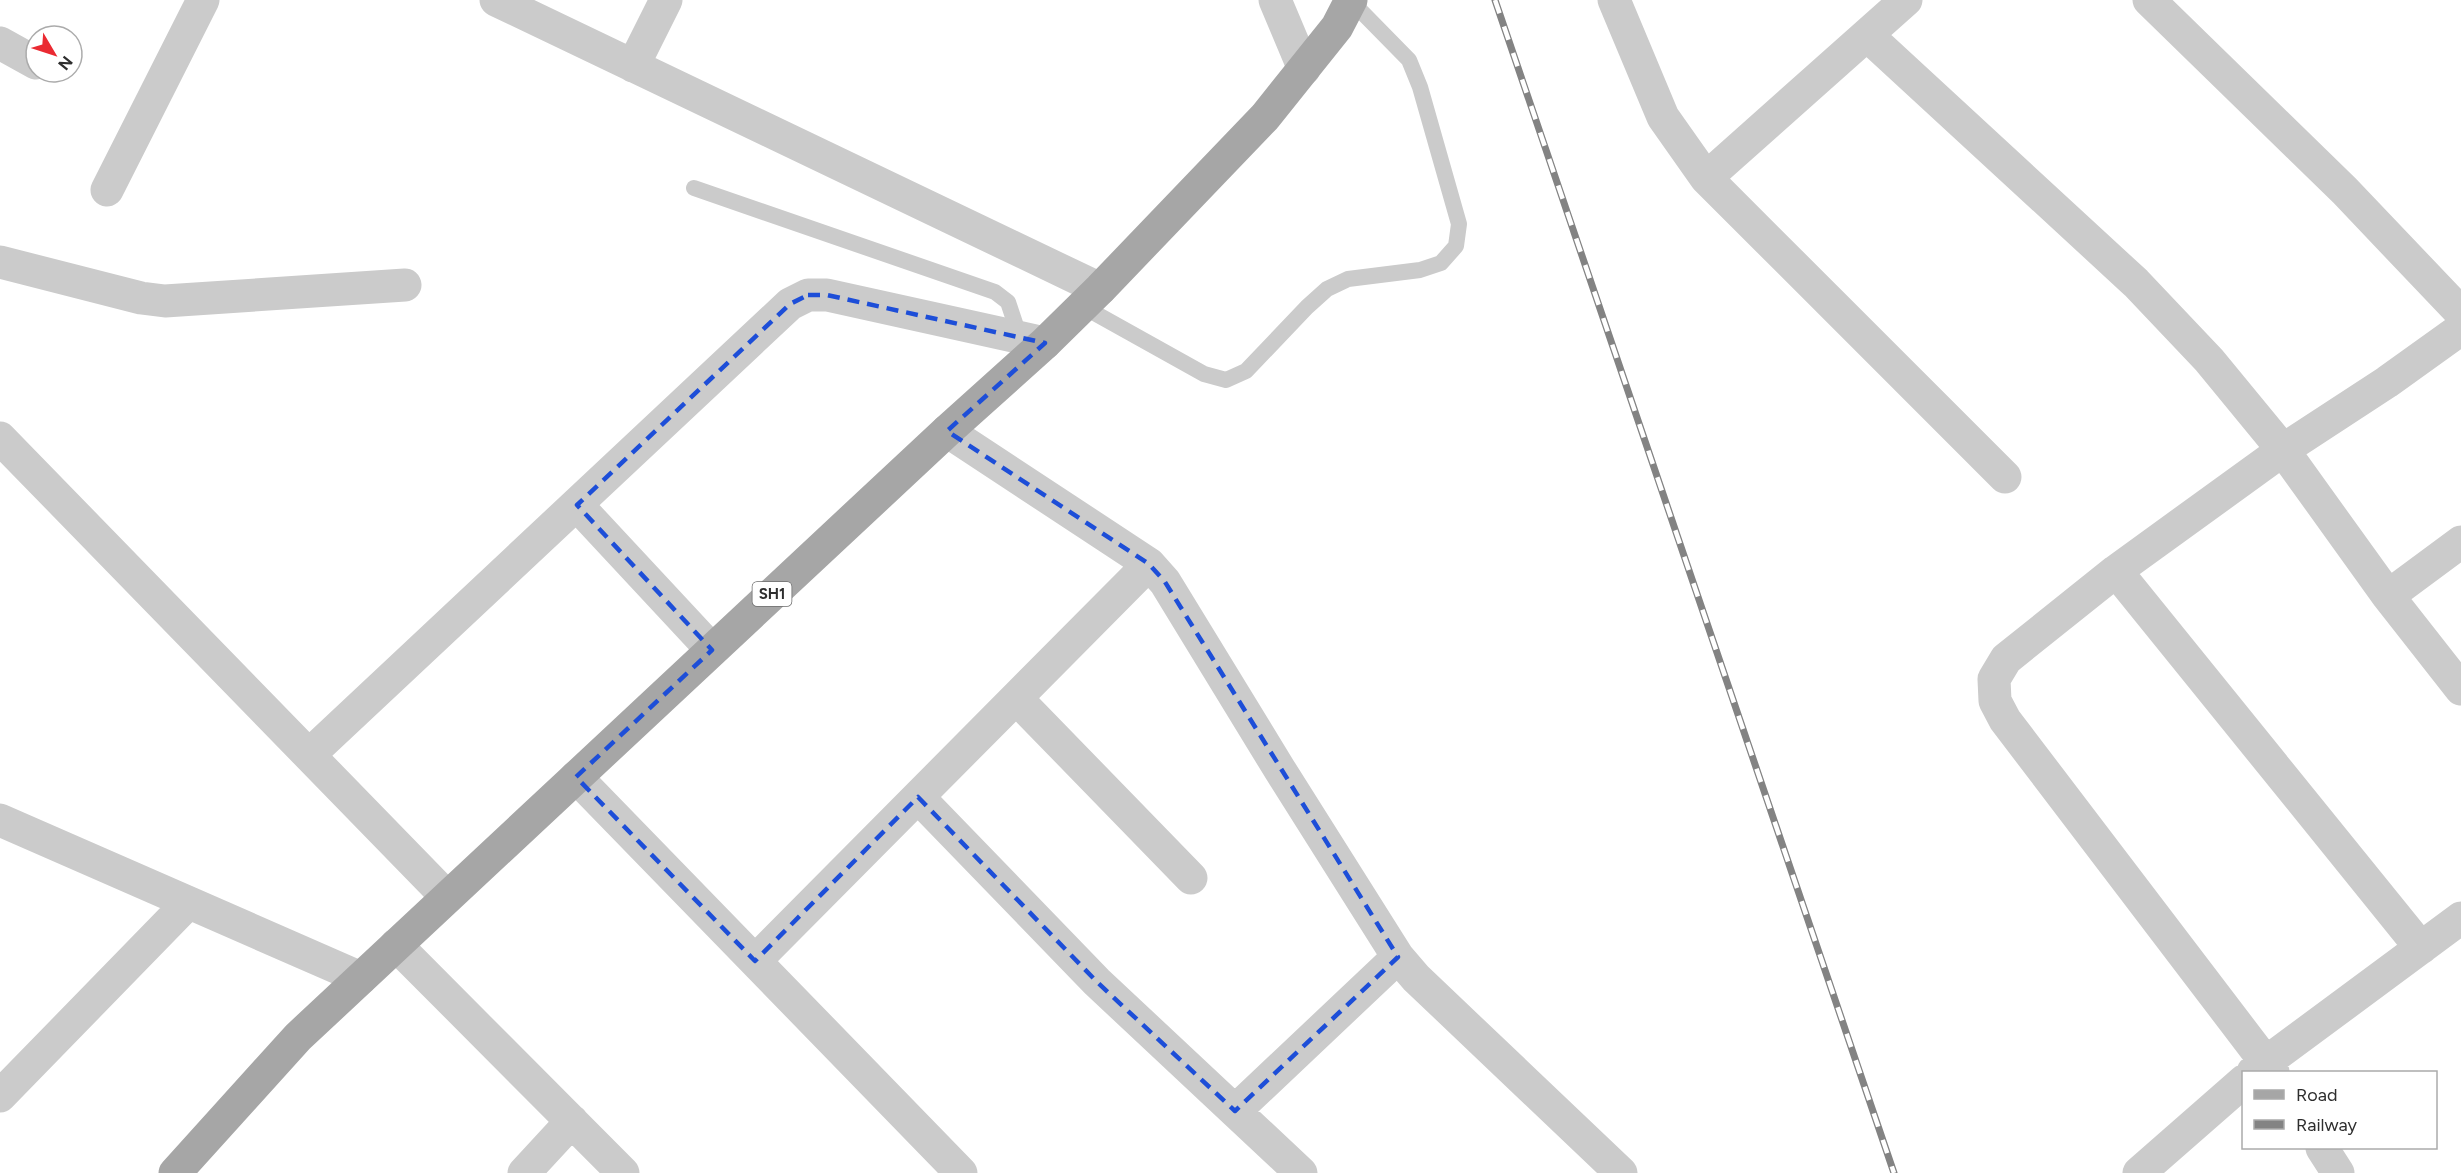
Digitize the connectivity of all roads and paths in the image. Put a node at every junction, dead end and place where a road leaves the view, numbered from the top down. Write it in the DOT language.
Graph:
graph roads {
  1 [pos="203,0"];
  2 [pos="496,0"];
  3 [pos="666,0"];
  4 [pos="1275,0"];
  5 [pos="1351,0"];
  6 [pos="1614,0"];
  7 [pos="1906,0"];
  8 [pos="2149,0"];
  9 [pos="1868,36"];
  10 [pos="0,44"];
  11 [pos="24,57"];
  12 [pos="633,66"];
  13 [pos="1304,69"];
  14 [pos="1706,178"];
  15 [pos="694,188"];
  16 [pos="107,190"];
  17 [pos="0,262"];
  18 [pos="405,285"];
  19 [pos="1091,298"];
  20 [pos="2461,313"];
  21 [pos="2461,329"];
  22 [pos="1032,340"];
  23 [pos="947,432"];
  24 [pos="0,438"];
  25 [pos="2283,450"];
  26 [pos="2005,477"];
  27 [pos="577,505"];
  28 [pos="2461,542"];
  29 [pos="1149,564"];
  30 [pos="2116,571"];
  31 [pos="2388,596"];
  32 [pos="712,650"];
  33 [pos="2461,690"];
  34 [pos="1016,698"];
  35 [pos="309,755"];
  36 [pos="576,777"];
  37 [pos="918,797"];
  38 [pos="5,830"];
  39 [pos="1191,878"];
  40 [pos="447,897"];
  41 [pos="188,903"];
  42 [pos="2461,918"];
  43 [pos="396,945"];
  44 [pos="2421,948"];
  45 [pos="1398,957"];
  46 [pos="755,961"];
  47 [pos="361,978"];
  48 [pos="2258,1071"];
  49 [pos="2260,1071"];
  50 [pos="2242,1086"];
  51 [pos="0,1096"];
  52 [pos="1235,1111"];
  53 [pos="572,1121"];
  54 [pos="2323,1149"];
  55 [pos="175,1173"];
  56 [pos="525,1173"];
  57 [pos="623,1173"];
  58 [pos="961,1173"];
  59 [pos="1301,1173"];
  60 [pos="1621,1173"];
  61 [pos="2139,1173"];
  62 [pos="2338,1173"];
  1 -- 16 [label="street"];
  2 -- 12 [label="street"];
  3 -- 12 [label="street"];
  4 -- 13 [label="street"];
  5 -- 13 [label="main road, SH1"];
  5 -- 19 [label="lane"];
  6 -- 14 [label="street"];
  7 -- 9 [label="street"];
  8 -- 20 [label="street"];
  9 -- 14 [label="street"];
  9 -- 25 [label="street"];
  10 -- 11 [label="street"];
  12 -- 19 [label="street"];
  13 -- 19 [label="main road, SH1"];
  14 -- 26 [label="street"];
  15 -- 22 [label="lane"];
  17 -- 18 [label="street"];
  19 -- 22 [label="main road, SH1"];
  21 -- 25 [label="street"];
  22 -- 23 [label="main road, SH1"];
  22 -- 27 [label="street"];
  23 -- 29 [label="street"];
  23 -- 32 [label="main road, SH1"];
  24 -- 35 [label="street"];
  25 -- 30 [label="street"];
  25 -- 31 [label="street"];
  27 -- 32 [label="street"];
  27 -- 35 [label="street"];
  28 -- 31 [label="street"];
  29 -- 34 [label="street"];
  29 -- 45 [label="street"];
  30 -- 44 [label="street"];
  30 -- 48 [label="street"];
  31 -- 33 [label="street"];
  32 -- 36 [label="main road, SH1"];
  34 -- 37 [label="street"];
  34 -- 39 [label="street"];
  35 -- 40 [label="street"];
  36 -- 40 [label="main road, SH1"];
  36 -- 46 [label="street"];
  37 -- 46 [label="street"];
  37 -- 52 [label="street"];
  38 -- 41 [label="street"];
  40 -- 43 [label="main road, SH1"];
  41 -- 47 [label="street"];
  41 -- 51 [label="street"];
  42 -- 44 [label="street"];
  43 -- 47 [label="main road, SH1"];
  43 -- 53 [label="street"];
  44 -- 49 [label="street"];
  45 -- 52 [label="street"];
  45 -- 60 [label="street"];
  46 -- 58 [label="street"];
  47 -- 55 [label="main road, SH1"];
  50 -- 61 [label="street"];
  52 -- 59 [label="street"];
  53 -- 56 [label="street"];
  53 -- 57 [label="street"];
  54 -- 62 [label="street"];
}
